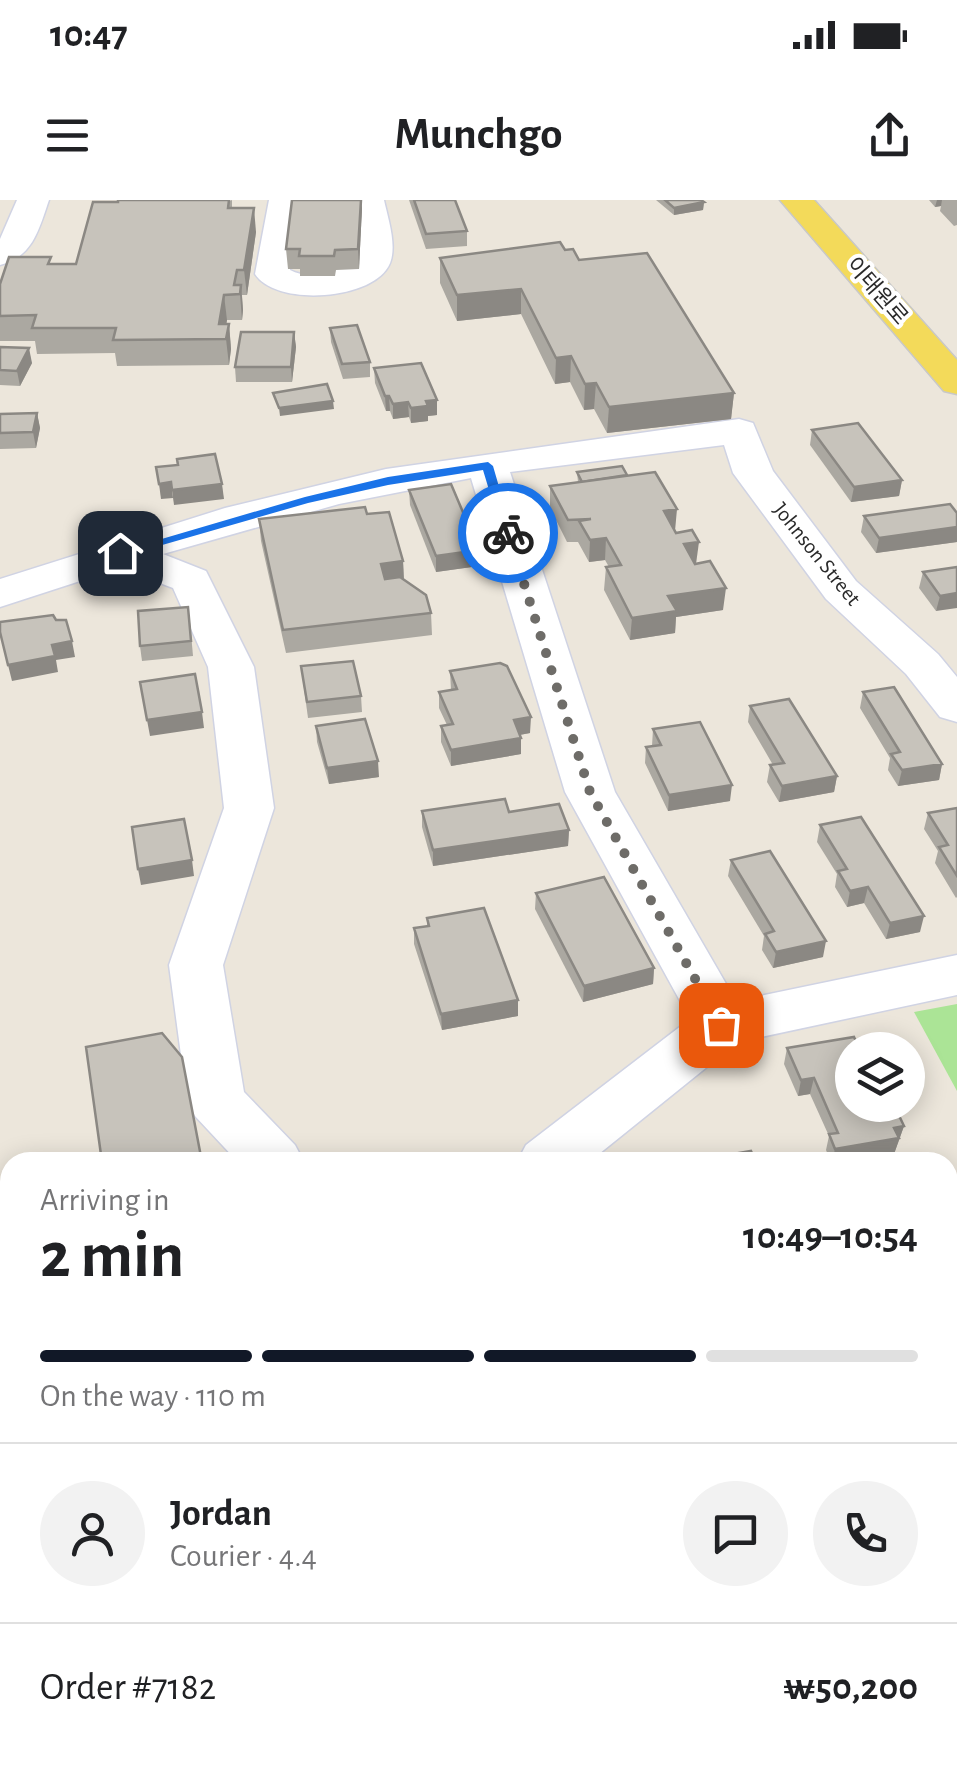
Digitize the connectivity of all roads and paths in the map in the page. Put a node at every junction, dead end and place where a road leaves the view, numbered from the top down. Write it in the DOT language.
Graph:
graph roads {
  1 [pos="34,200"];
  2 [pos="288,200"];
  3 [pos="368,200"];
  4 [pos="796,200"];
  5 [pos="0,255"];
  6 [pos="957,383"];
  7 [pos="488,466"];
  8 [pos="120,553"];
  9 [pos="0,594"];
  10 [pos="957,707"];
  11 [pos="957,975"];
  12 [pos="721,1025"];
  13 [pos="265,1152"];
  14 [pos="560,1152"];
  1 -- 5 [label="lane"];
  2 -- 3 [label="lane"];
  4 -- 6 [label="main road, 이태원로"];
  7 -- 8 [label="lane"];
  7 -- 10 [label="lane, Johnson Street"];
  7 -- 12 [label="lane"];
  8 -- 9 [label="lane"];
  8 -- 13 [label="lane"];
  11 -- 12 [label="lane"];
  12 -- 14 [label="lane"];
}
